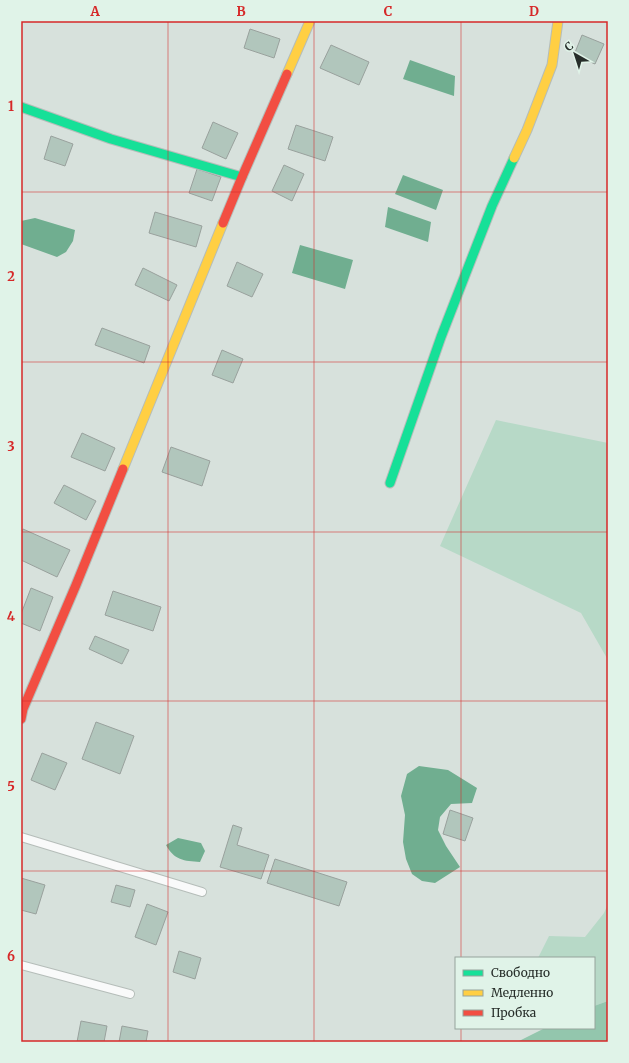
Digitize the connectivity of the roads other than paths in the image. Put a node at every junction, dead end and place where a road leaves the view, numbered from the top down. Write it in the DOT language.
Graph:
graph roads {
  1 [pos="310,21"];
  2 [pos="558,21"];
  3 [pos="21,107"];
  4 [pos="242,178"];
  5 [pos="390,483"];
  6 [pos="21,719"];
  7 [pos="21,837"];
  8 [pos="202,892"];
  9 [pos="21,966"];
  10 [pos="130,994"];
  1 -- 4 [label="street"];
  2 -- 5 [label="street"];
  3 -- 4 [label="street"];
  4 -- 6 [label="street"];
  7 -- 8 [label="lane"];
  9 -- 10 [label="lane"];
}
